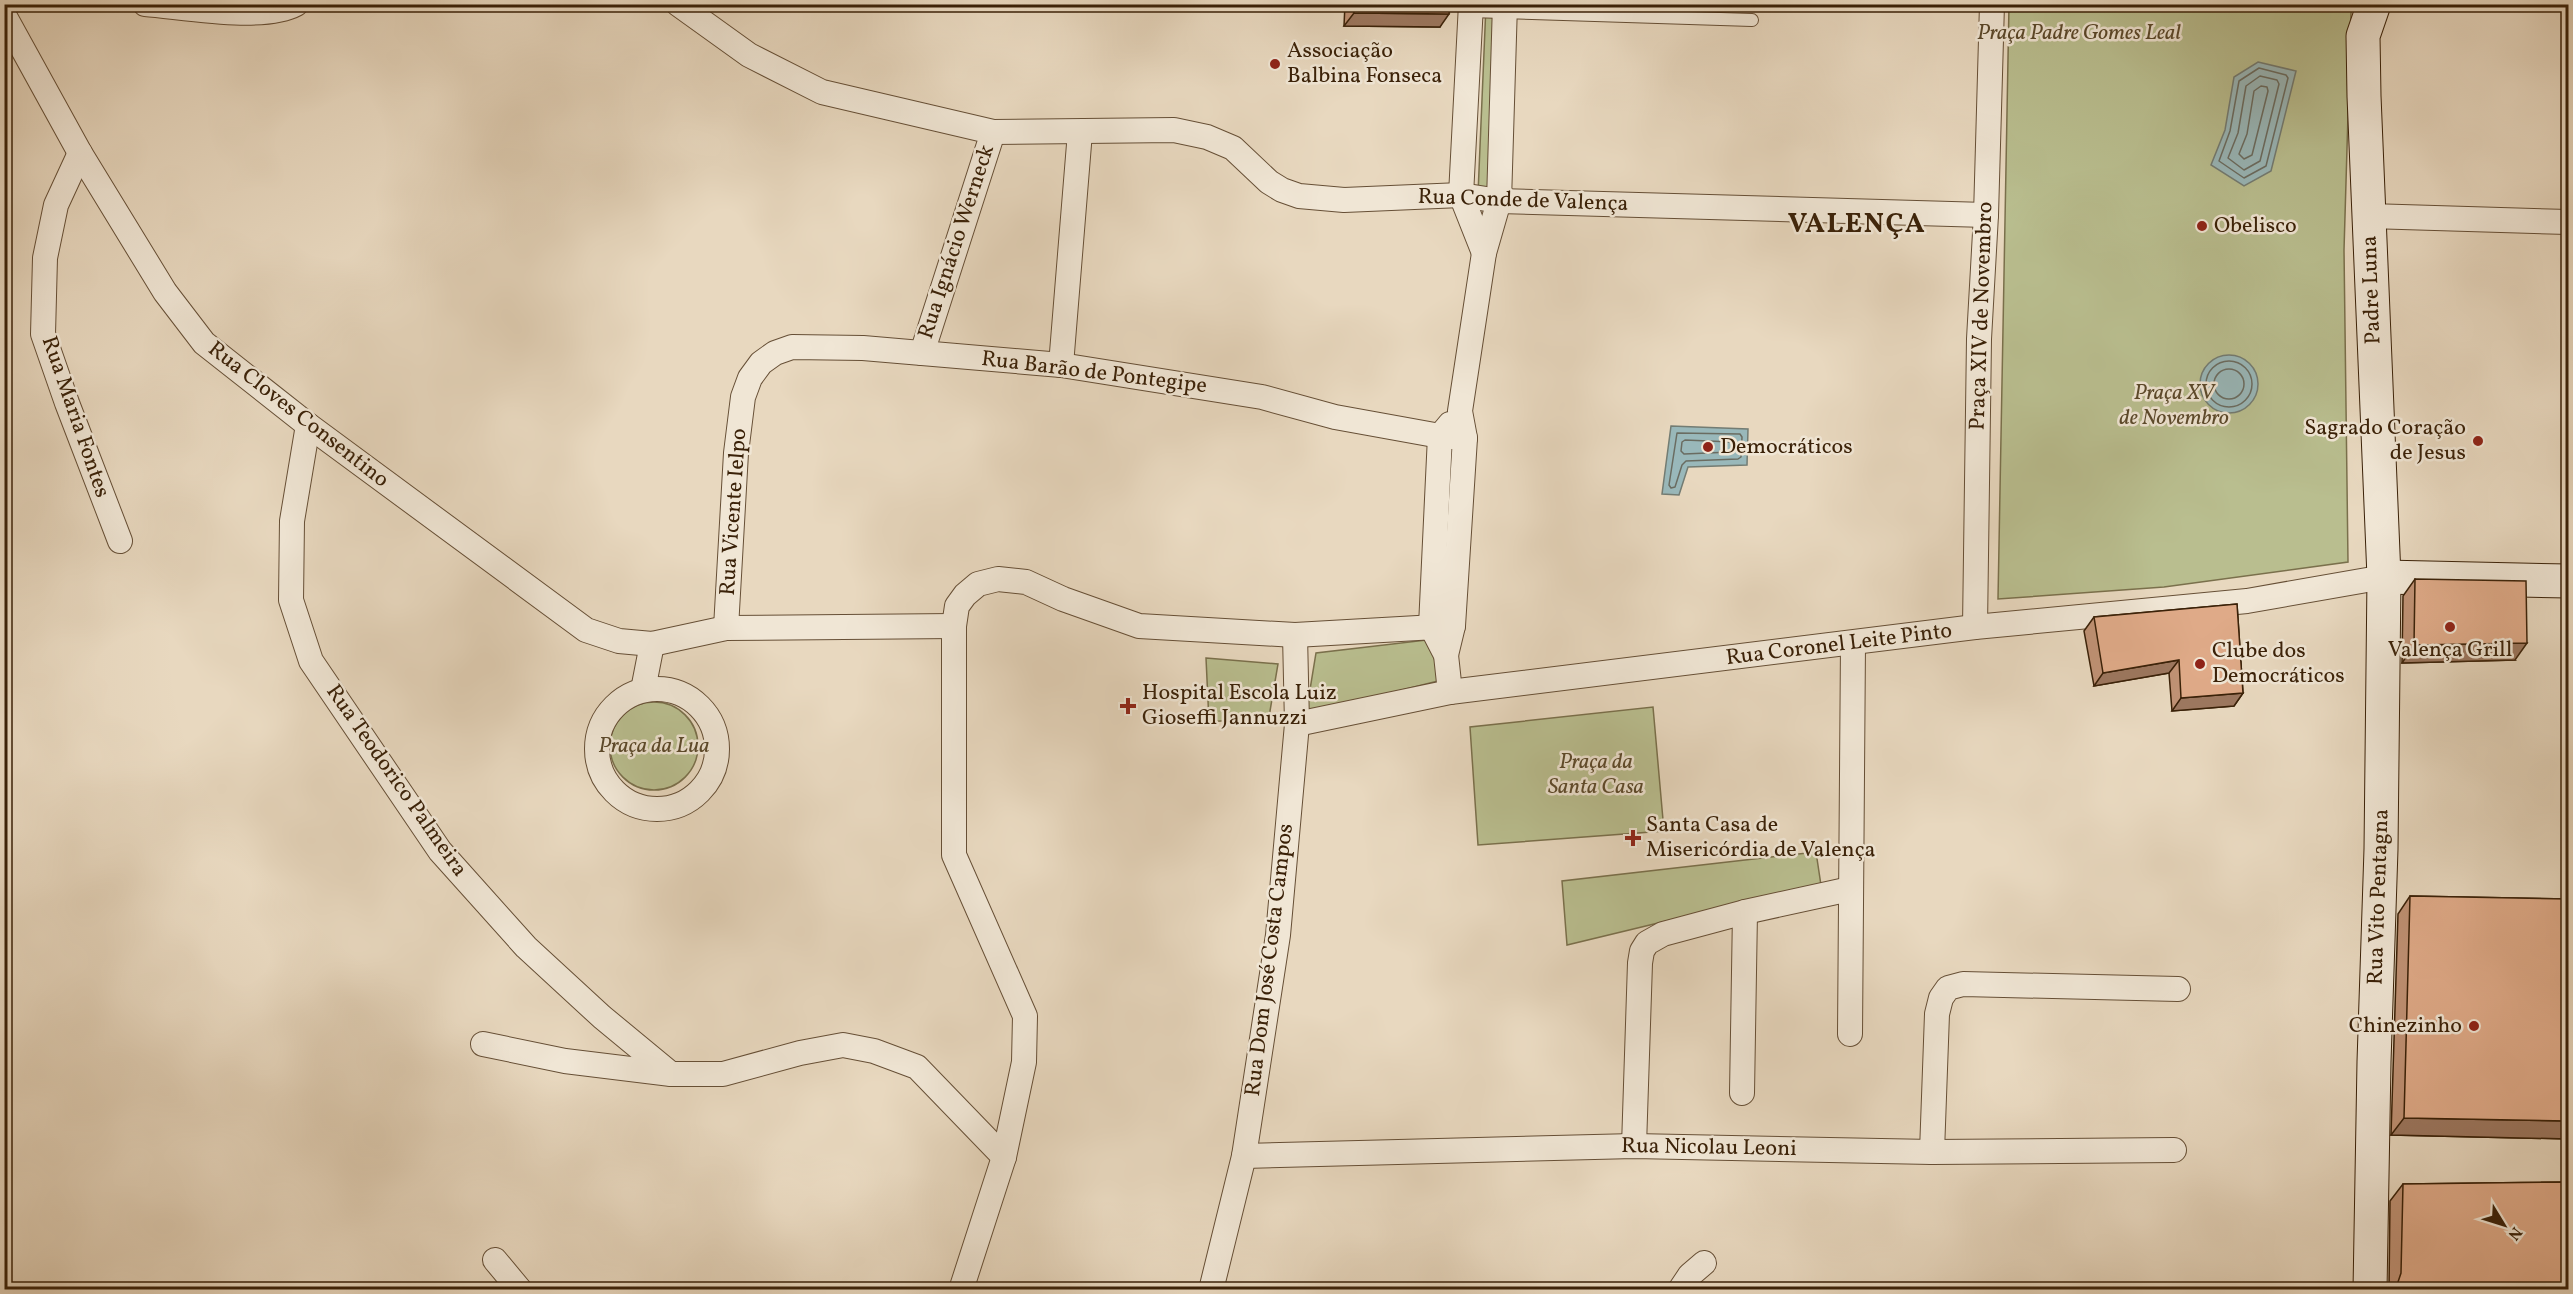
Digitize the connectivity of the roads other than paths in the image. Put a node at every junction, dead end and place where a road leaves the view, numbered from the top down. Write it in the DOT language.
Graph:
graph roads {
  1 [pos="19,4"];
  2 [pos="145,4"];
  3 [pos="296,4"];
  4 [pos="678,4"];
  5 [pos="1992,4"];
  6 [pos="2374,4"];
  7 [pos="4,5"];
  8 [pos="1470,8"];
  9 [pos="1504,8"];
  10 [pos="4,15"];
  11 [pos="1752,20"];
  12 [pos="993,132"];
  13 [pos="1080,132"];
  14 [pos="80,153"];
  15 [pos="1461,195"];
  16 [pos="1499,201"];
  17 [pos="1986,215"];
  18 [pos="2369,216"];
  19 [pos="2568,222"];
  20 [pos="1484,253"];
  21 [pos="922,353"];
  22 [pos="1061,365"];
  23 [pos="743,397"];
  24 [pos="1460,411"];
  25 [pos="308,425"];
  26 [pos="1440,436"];
  27 [pos="1465,438"];
  28 [pos="120,541"];
  29 [pos="2384,577"];
  30 [pos="2568,581"];
  31 [pos="954,626"];
  32 [pos="1442,626"];
  33 [pos="1975,627"];
  34 [pos="726,628"];
  35 [pos="1295,635"];
  36 [pos="652,644"];
  37 [pos="1853,644"];
  38 [pos="643,690"];
  39 [pos="1450,693"];
  40 [pos="1297,724"];
  41 [pos="1850,889"];
  42 [pos="1744,912"];
  43 [pos="2178,989"];
  44 [pos="1850,1034"];
  45 [pos="483,1044"];
  46 [pos="671,1074"];
  47 [pos="1742,1093"];
  48 [pos="1634,1146"];
  49 [pos="2174,1150"];
  50 [pos="1932,1152"];
  51 [pos="1244,1156"];
  52 [pos="1004,1157"];
  53 [pos="495,1260"];
  54 [pos="1704,1263"];
  55 [pos="1215,1287"];
  56 [pos="520,1290"];
  57 [pos="961,1290"];
  58 [pos="1680,1290"];
  59 [pos="2370,1290"];
  1 -- 7 [label="street"];
  2 -- 3 [label="street"];
  4 -- 12 [label="street, Rua Conde de Valença"];
  5 -- 17 [label="street, Praça XIV de Novembro"];
  6 -- 18 [label="street, Padre Luna"];
  8 -- 9 [label="lane"];
  8 -- 15 [label="street"];
  9 -- 11 [label="lane"];
  9 -- 16 [label="street"];
  10 -- 14 [label="street, Rua Cloves Consentino"];
  12 -- 13 [label="street, Rua Conde de Valença"];
  12 -- 21 [label="street, Rua Ignácio Werneck"];
  13 -- 15 [label="street, Rua Conde de Valença"];
  13 -- 22 [label="street"];
  14 -- 25 [label="street, Rua Cloves Consentino"];
  14 -- 28 [label="street, Rua Maria Fontes"];
  15 -- 16 [label="street, Rua Conde de Valença"];
  15 -- 20 [label="street"];
  16 -- 17 [label="street, Rua Conde de Valença"];
  16 -- 20 [label="street"];
  17 -- 33 [label="street, Praça XIV de Novembro"];
  18 -- 19 [label="street"];
  18 -- 29 [label="street, Padre Luna"];
  20 -- 24 [label="street"];
  21 -- 22 [label="street, Rua Barão de Pontegipe"];
  21 -- 23 [label="street, Rua Barão de Pontegipe"];
  22 -- 26 [label="street, Rua Barão de Pontegipe"];
  23 -- 34 [label="street, Rua Vicente Ielpo"];
  24 -- 26 [label="street"];
  24 -- 27 [label="street"];
  25 -- 36 [label="street, Rua Cloves Consentino"];
  25 -- 46 [label="street, Rua Teodorico Palmeira"];
  26 -- 27 [label="street, Rua Barão de Pontegipe"];
  26 -- 32 [label="street"];
  27 -- 32 [label="street"];
  29 -- 30 [label="street"];
  29 -- 33 [label="street, Rua Coronel Leite Pinto"];
  29 -- 59 [label="street, Rua Vito Pentagna"];
  31 -- 34 [label="street, Rua Cloves Consentino"];
  31 -- 35 [label="street"];
  31 -- 52 [label="street"];
  32 -- 35 [label="street"];
  32 -- 39 [label="street"];
  33 -- 37 [label="street, Rua Coronel Leite Pinto"];
  34 -- 36 [label="street, Rua Cloves Consentino"];
  35 -- 40 [label="street, Rua Dom José Costa Campos"];
  36 -- 38 [label="street"];
  37 -- 39 [label="street, Rua Coronel Leite Pinto"];
  37 -- 41 [label="street"];
  38 -- 38 [label="street"];
  39 -- 40 [label="street, Rua Coronel Leite Pinto"];
  40 -- 51 [label="street, Rua Dom José Costa Campos"];
  41 -- 42 [label="street"];
  41 -- 44 [label="street"];
  42 -- 47 [label="street"];
  42 -- 48 [label="street"];
  43 -- 50 [label="street"];
  45 -- 46 [label="street"];
  46 -- 52 [label="street"];
  48 -- 50 [label="street, Rua Nicolau Leoni"];
  48 -- 51 [label="street, Rua Nicolau Leoni"];
  49 -- 50 [label="street, Rua Nicolau Leoni"];
  51 -- 55 [label="street, Rua Dom José Costa Campos"];
  52 -- 57 [label="street"];
  53 -- 56 [label="street"];
  54 -- 58 [label="street"];
}
